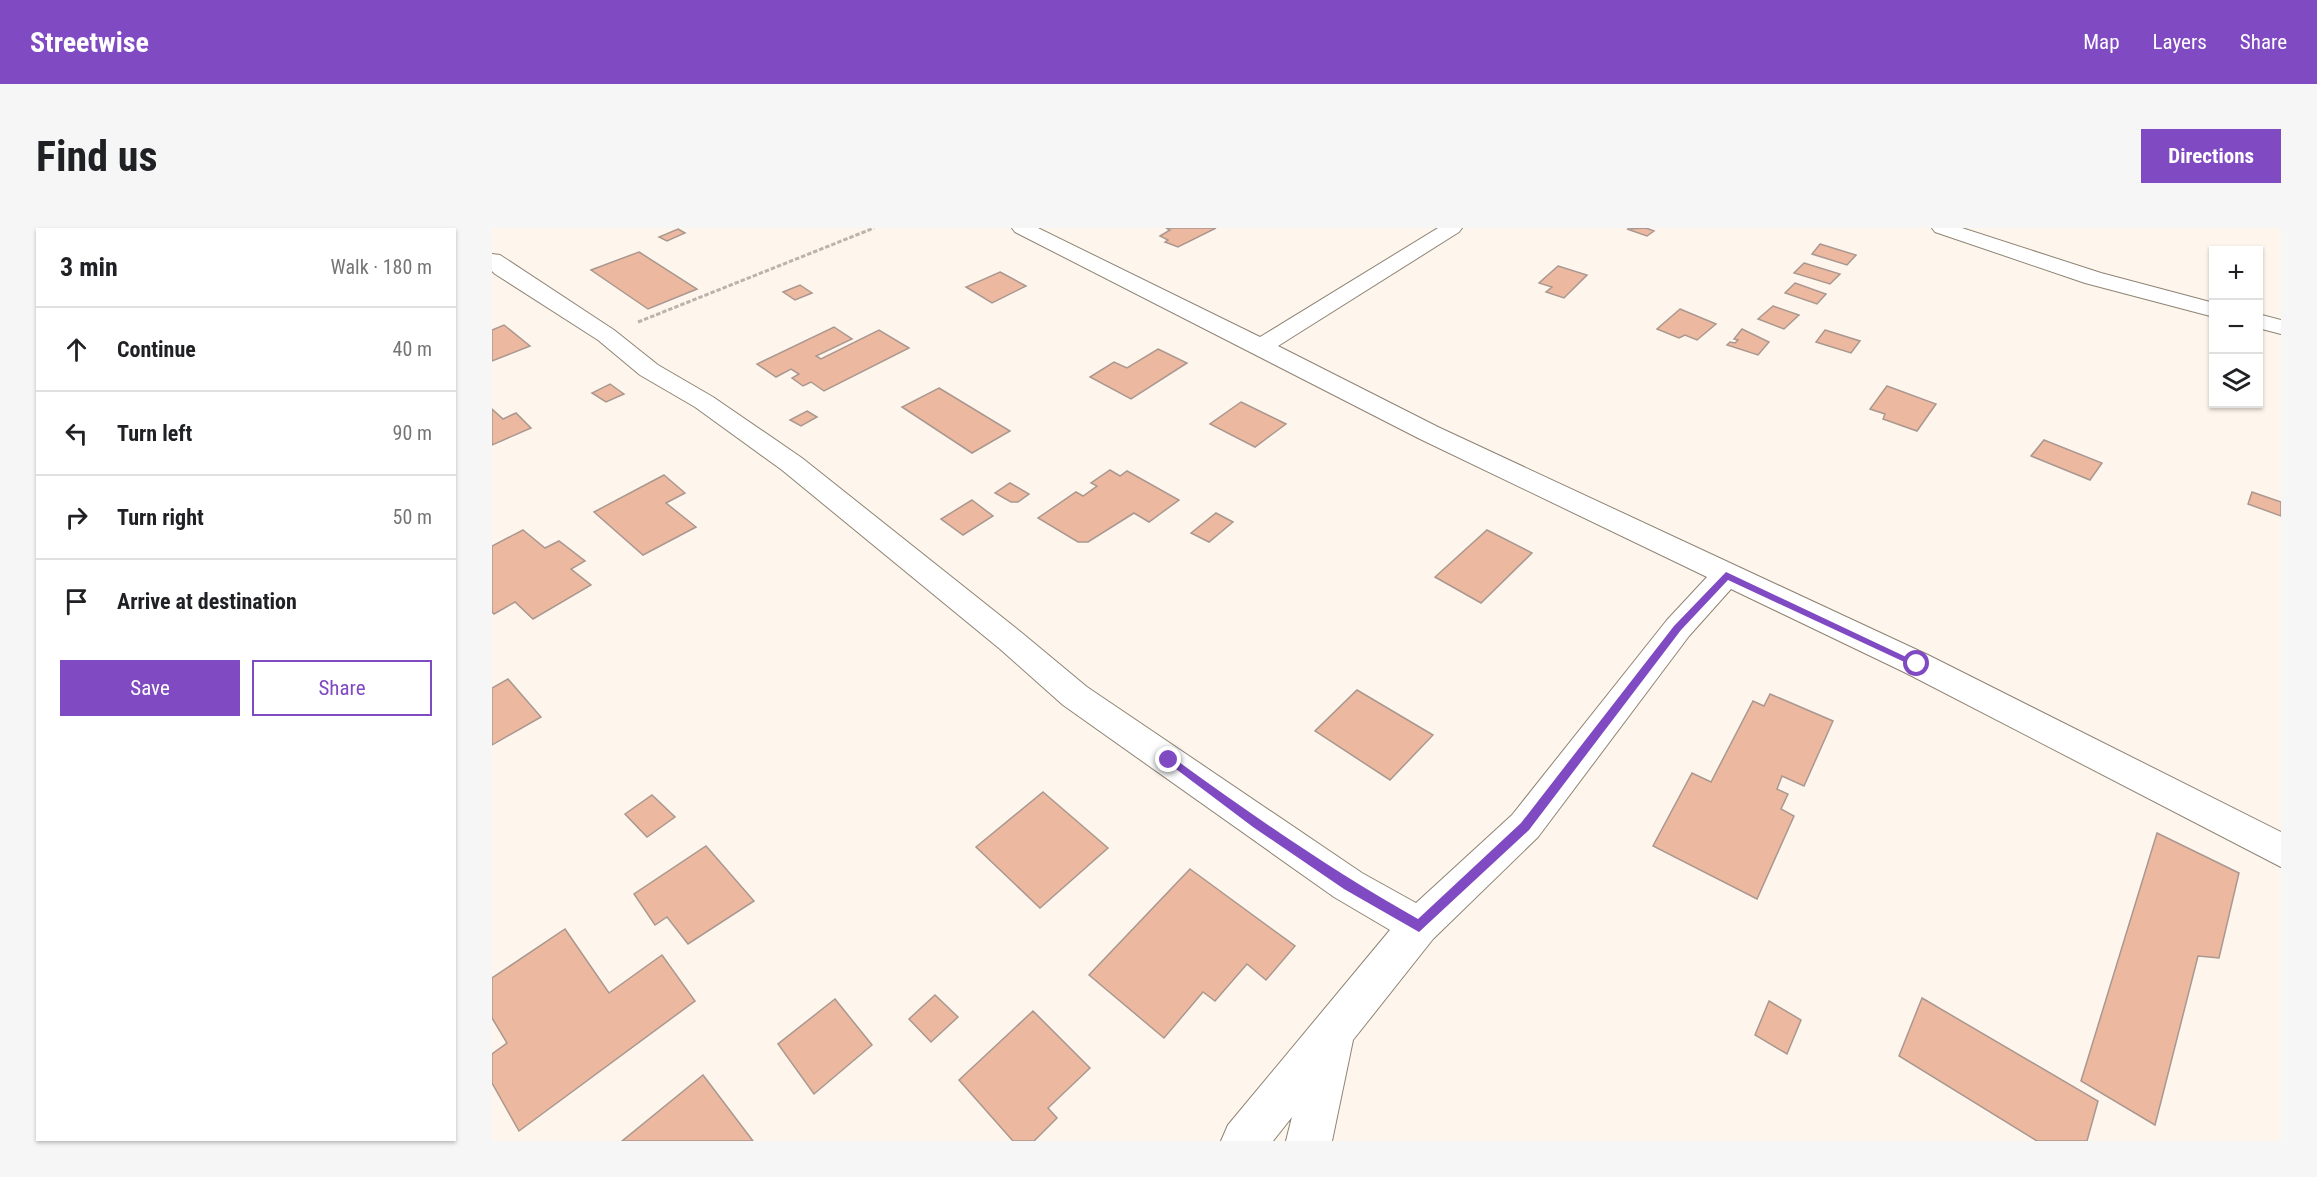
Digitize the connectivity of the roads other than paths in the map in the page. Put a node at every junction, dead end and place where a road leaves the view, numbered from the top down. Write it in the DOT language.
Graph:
graph roads {
  1 [pos="1022,228"];
  2 [pos="1452,228"];
  3 [pos="1942,228"];
  4 [pos="492,260"];
  5 [pos="2209,309"];
  6 [pos="2263,322"];
  7 [pos="2281,327"];
  8 [pos="1261,347"];
  9 [pos="1726,575"];
  10 [pos="2281,850"];
  11 [pos="1419,926"];
  12 [pos="1334,1028"];
  13 [pos="1244,1141"];
  14 [pos="1309,1141"];
  1 -- 8 [label="street"];
  2 -- 8 [label="street"];
  3 -- 5 [label="street"];
  4 -- 11 [label="street"];
  6 -- 7 [label="street"];
  8 -- 9 [label="street"];
  9 -- 10 [label="street"];
  9 -- 11 [label="street"];
  11 -- 12 [label="street"];
  12 -- 13 [label="street"];
  12 -- 14 [label="street"];
}
